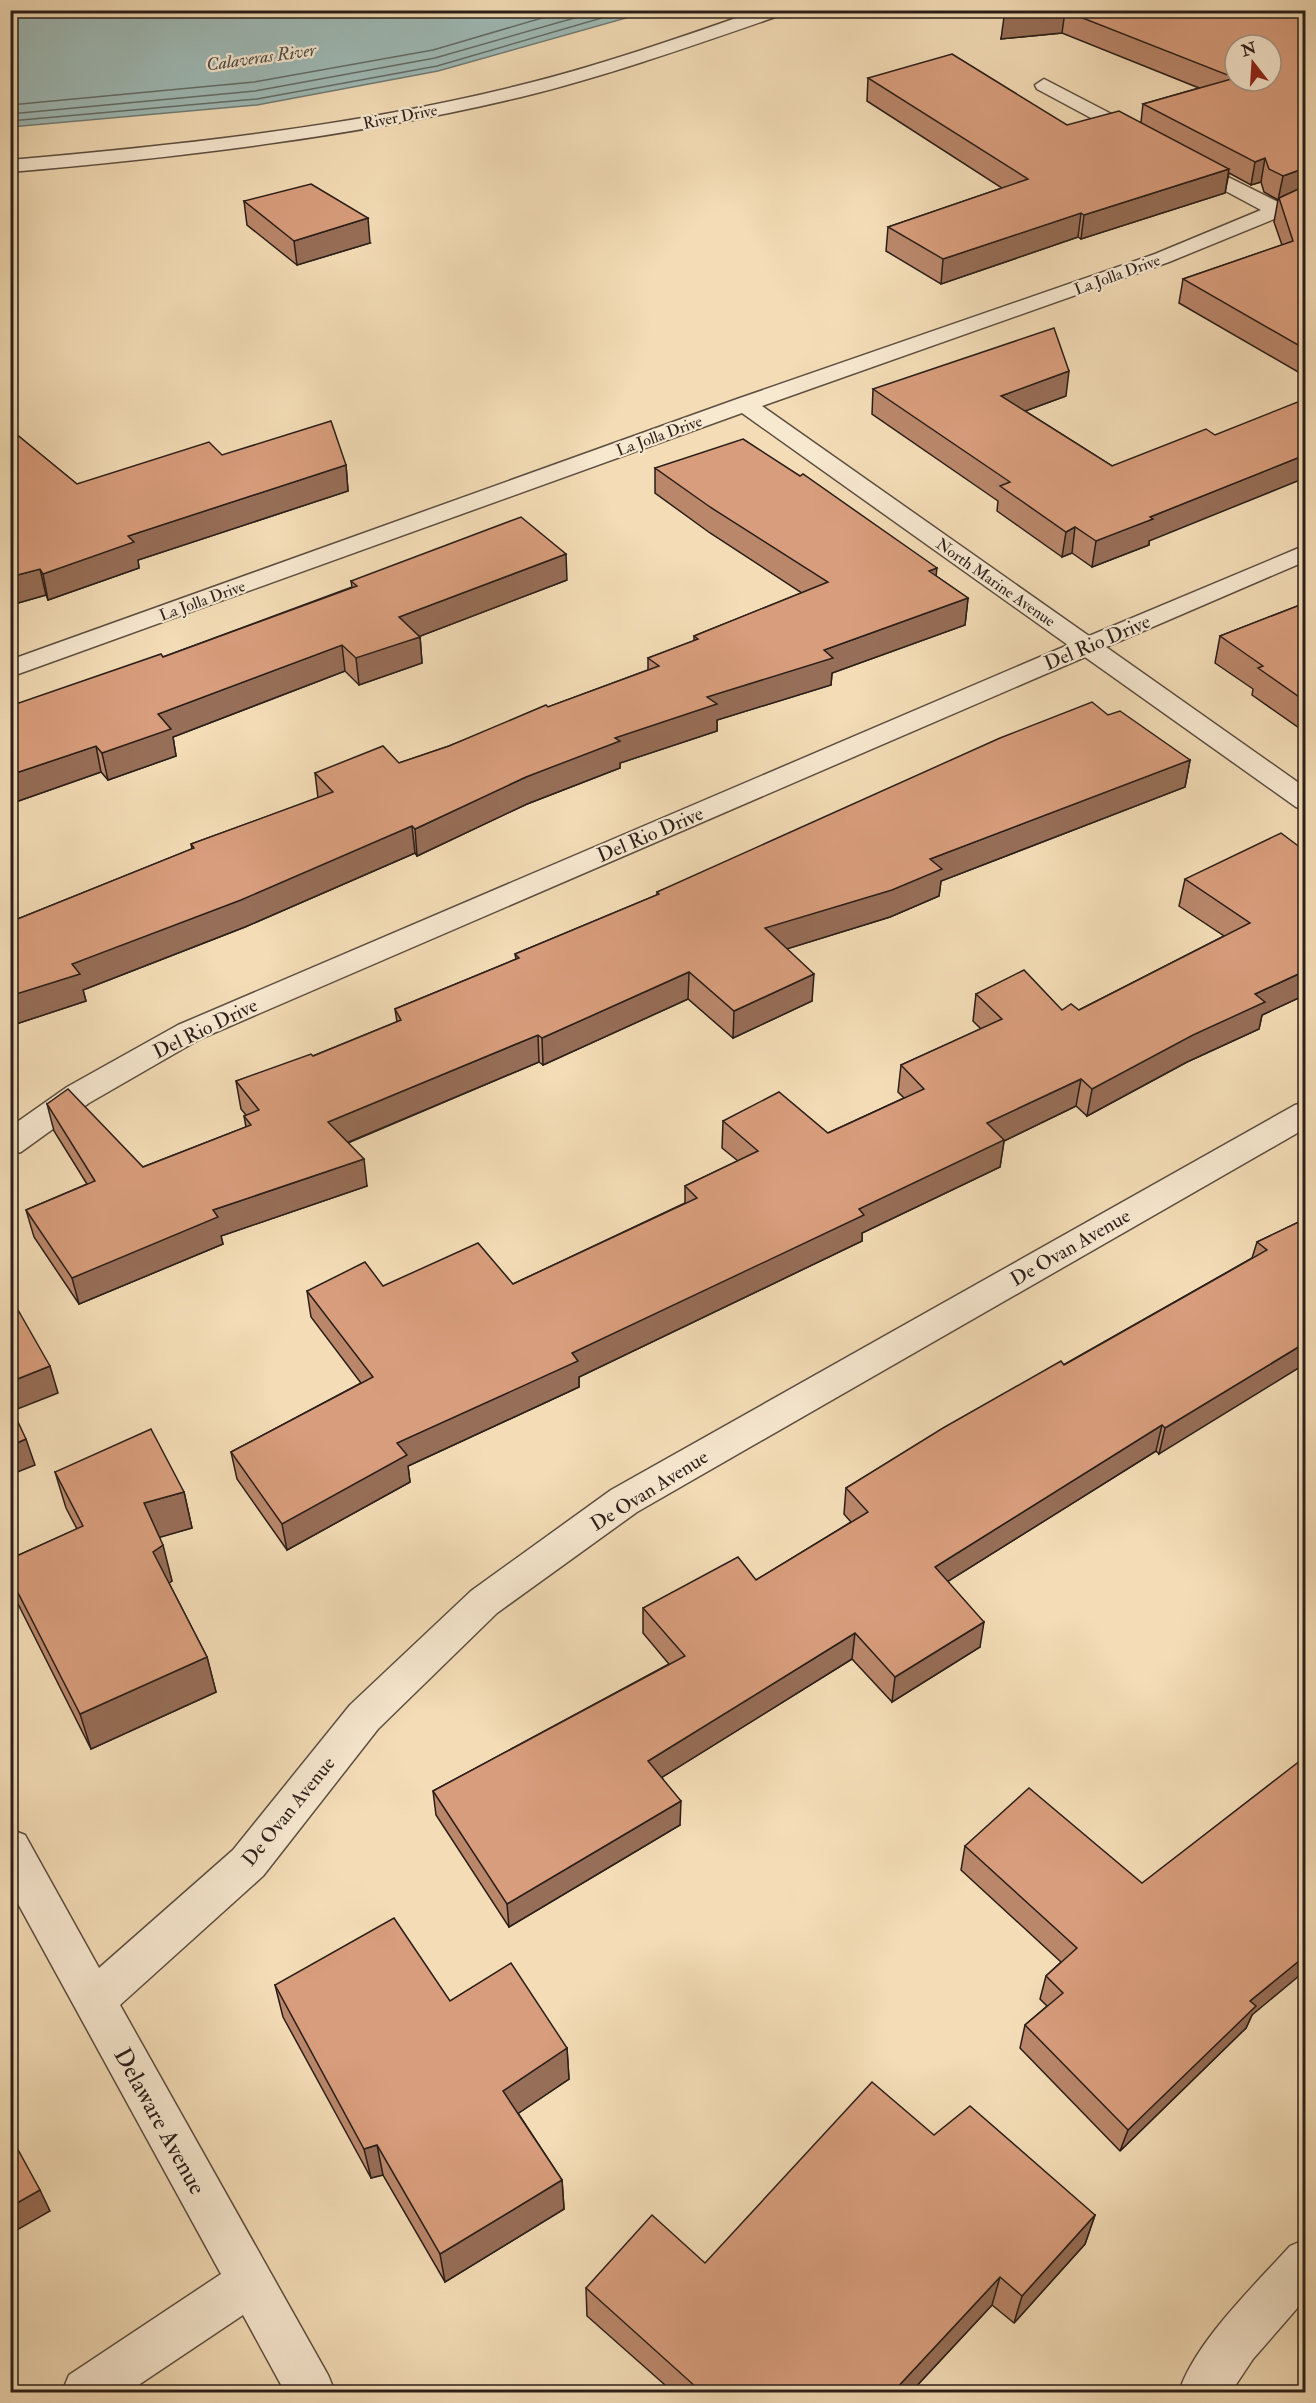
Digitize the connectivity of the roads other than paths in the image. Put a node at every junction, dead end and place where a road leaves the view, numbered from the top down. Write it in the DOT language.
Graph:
graph roads {
  1 [pos="778,10"];
  2 [pos="1044,86"];
  3 [pos="10,166"];
  4 [pos="1305,198"];
  5 [pos="1275,209"];
  6 [pos="746,404"];
  7 [pos="1305,552"];
  8 [pos="1087,646"];
  9 [pos="10,669"];
  10 [pos="1305,801"];
  11 [pos="1305,1113"];
  12 [pos="10,1144"];
  13 [pos="10,1848"];
  14 [pos="95,2000"];
  15 [pos="1305,2262"];
  16 [pos="249,2283"];
  17 [pos="86,2392"];
  18 [pos="311,2392"];
  19 [pos="1203,2392"];
  1 -- 3 [label="street, River Drive"];
  2 -- 5 [label="street"];
  4 -- 5 [label="street, La Jolla Drive"];
  5 -- 6 [label="street, La Jolla Drive"];
  6 -- 8 [label="street, North Marine Avenue"];
  6 -- 9 [label="street, La Jolla Drive"];
  7 -- 8 [label="street, Del Rio Drive"];
  8 -- 10 [label="street, North Marine Avenue"];
  8 -- 12 [label="street, Del Rio Drive"];
  11 -- 14 [label="street, De Ovan Avenue"];
  13 -- 14 [label="street, Delaware Avenue"];
  14 -- 16 [label="street, Delaware Avenue"];
  15 -- 19 [label="street"];
  16 -- 17 [label="street"];
  16 -- 18 [label="street, Delaware Avenue"];
}
